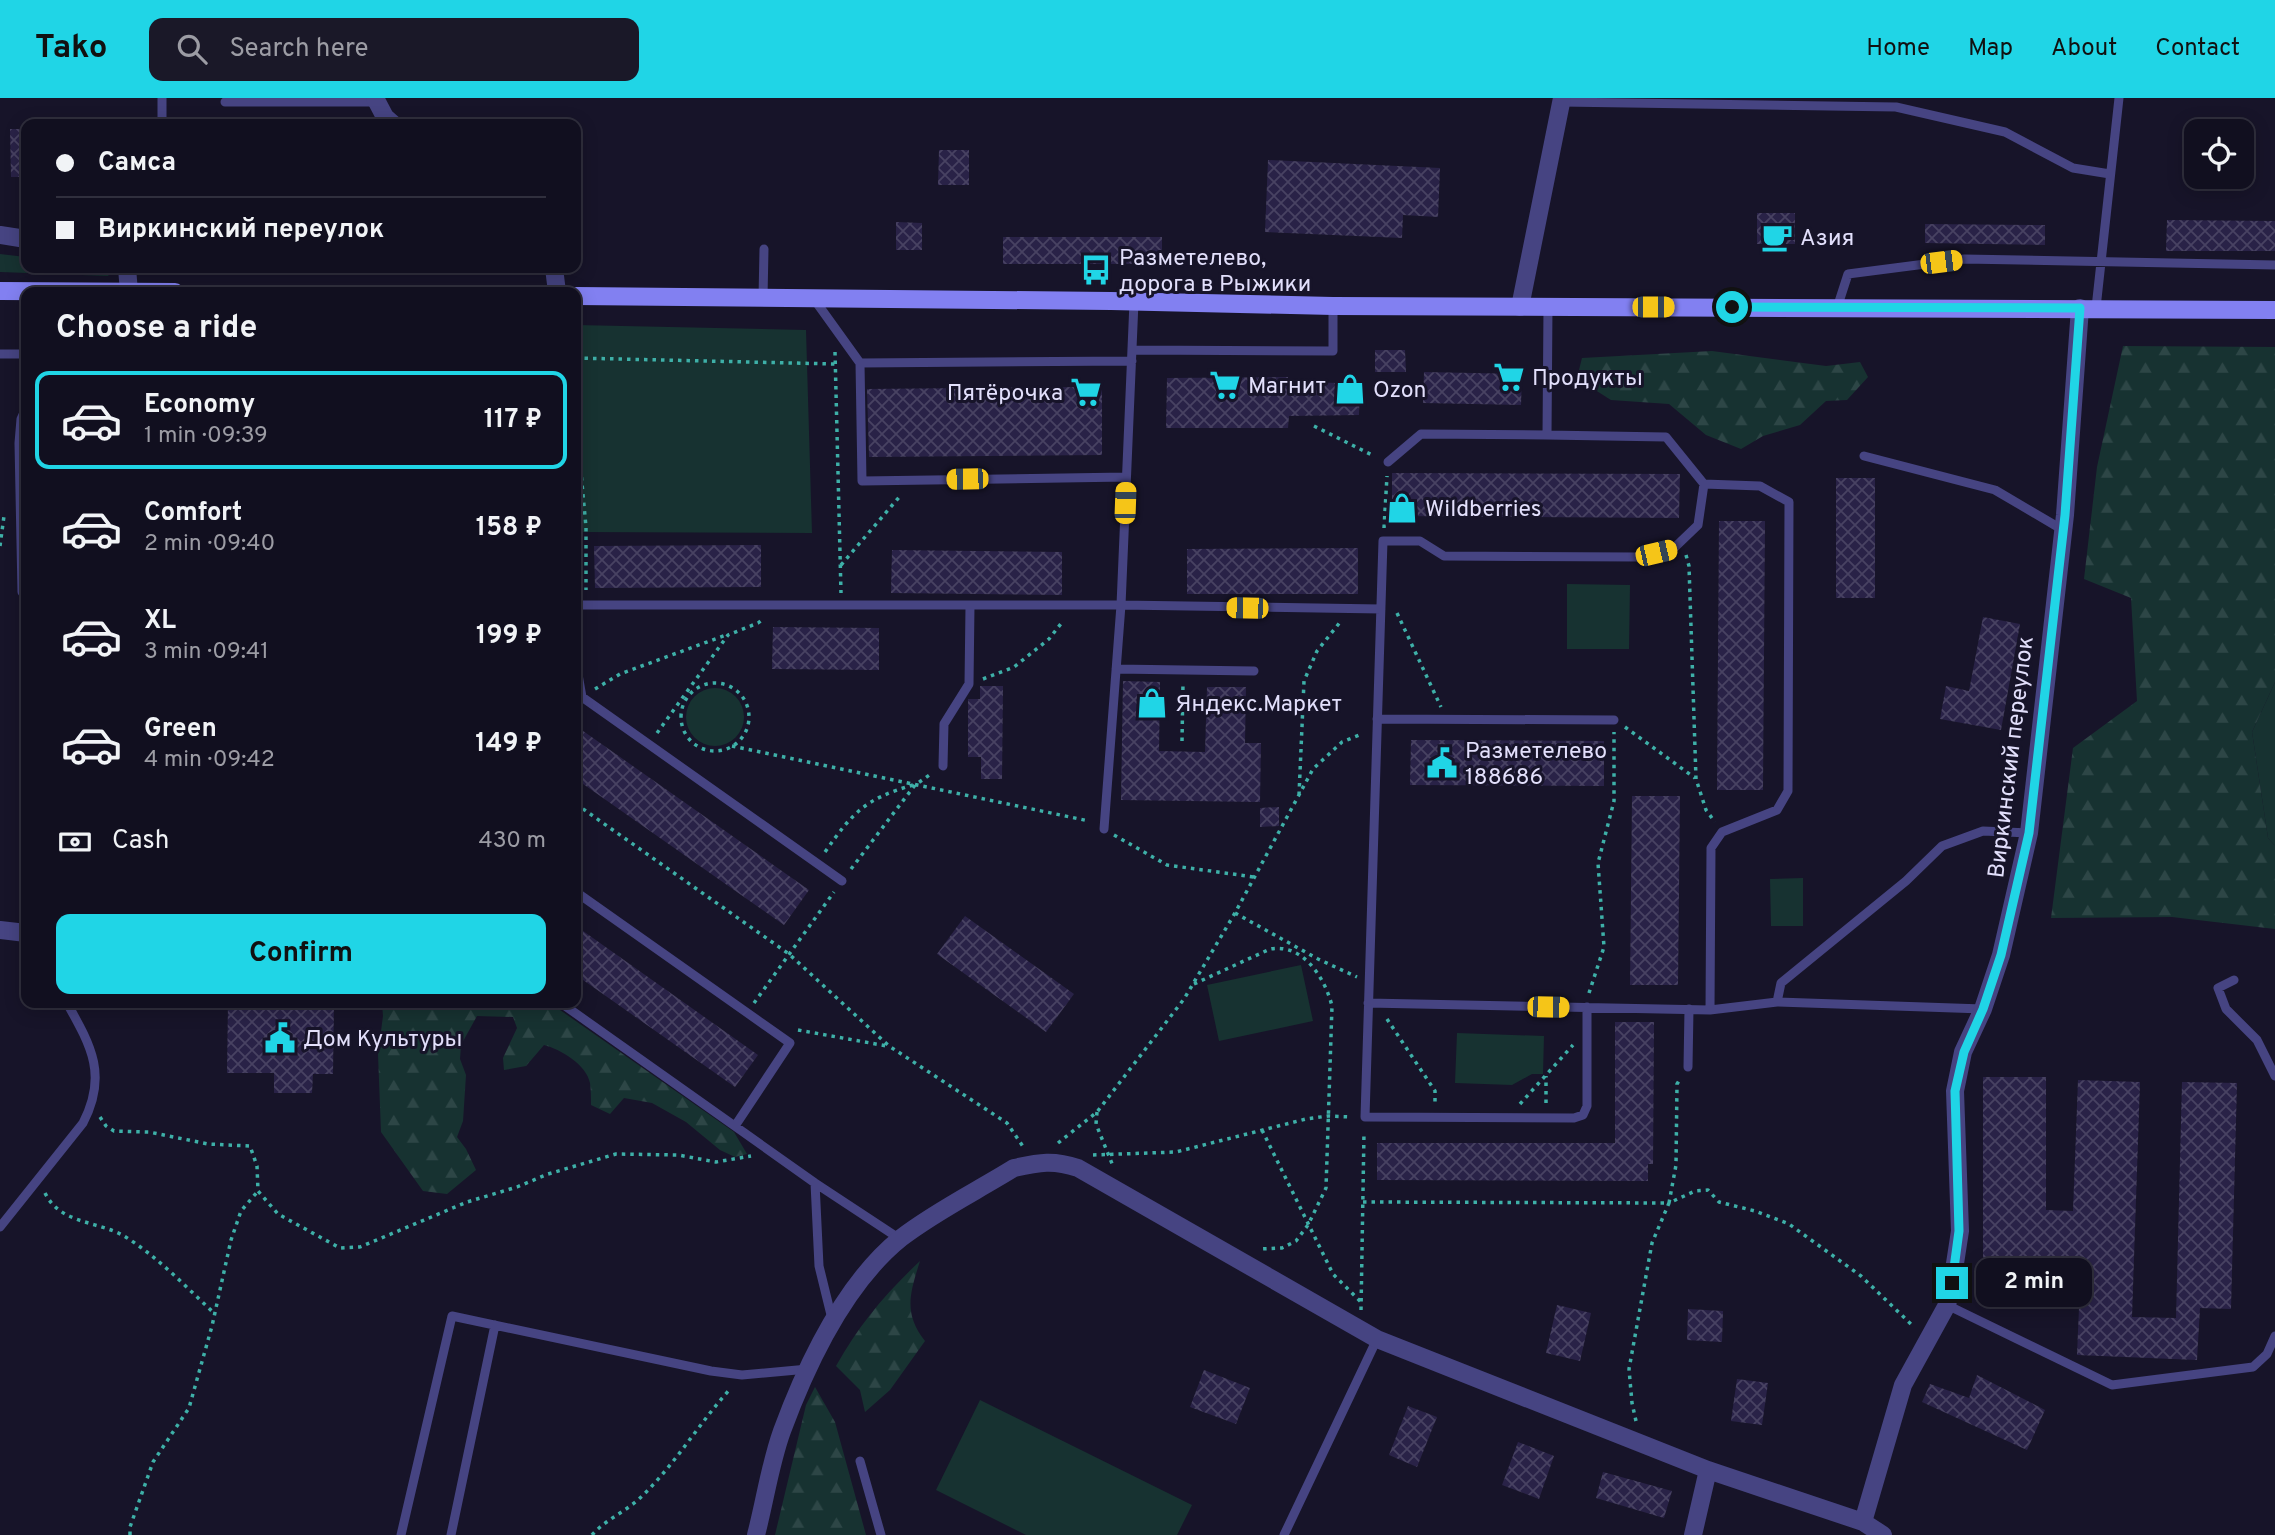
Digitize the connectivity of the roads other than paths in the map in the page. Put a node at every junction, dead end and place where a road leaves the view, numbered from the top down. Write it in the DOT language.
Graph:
graph roads {
  1 [pos="162,98"];
  2 [pos="2119,98"];
  3 [pos="375,100"];
  4 [pos="1561,100"];
  5 [pos="225,102"];
  6 [pos="162,119"];
  7 [pos="389,119"];
  8 [pos="2110,174"];
  9 [pos="0,235"];
  10 [pos="21,238"];
  11 [pos="764,249"];
  12 [pos="2100,261"];
  13 [pos="2275,265"];
  14 [pos="0,291"];
  15 [pos="21,291"];
  16 [pos="581,296"];
  17 [pos="763,298"];
  18 [pos="814,299"];
  19 [pos="1134,302"];
  20 [pos="1334,306"];
  21 [pos="1520,307"];
  22 [pos="1548,307"];
  23 [pos="1837,308"];
  24 [pos="2088,308"];
  25 [pos="2275,310"];
  26 [pos="1133,350"];
  27 [pos="0,354"];
  28 [pos="21,354"];
  29 [pos="1132,361"];
  30 [pos="860,363"];
  31 [pos="21,419"];
  32 [pos="1547,435"];
  33 [pos="1864,456"];
  34 [pos="1388,462"];
  35 [pos="1126,477"];
  36 [pos="1704,484"];
  37 [pos="2063,530"];
  38 [pos="21,542"];
  39 [pos="581,605"];
  40 [pos="1121,605"];
  41 [pos="970,606"];
  42 [pos="1381,609"];
  43 [pos="1116,669"];
  44 [pos="1254,671"];
  45 [pos="581,691"];
  46 [pos="1614,720"];
  47 [pos="1377,723"];
  48 [pos="943,766"];
  49 [pos="1104,829"];
  50 [pos="2029,833"];
  51 [pos="842,881"];
  52 [pos="581,896"];
  53 [pos="0,930"];
  54 [pos="21,932"];
  55 [pos="2234,980"];
  56 [pos="1777,1002"];
  57 [pos="1368,1003"];
  58 [pos="1587,1007"];
  59 [pos="69,1008"];
  60 [pos="568,1008"];
  61 [pos="1689,1009"];
  62 [pos="1983,1009"];
  63 [pos="1710,1010"];
  64 [pos="1688,1067"];
  65 [pos="2275,1076"];
  66 [pos="735,1126"];
  67 [pos="815,1184"];
  68 [pos="0,1227"];
  69 [pos="900,1239"];
  70 [pos="1947,1305"];
  71 [pos="833,1320"];
  72 [pos="495,1325"];
  73 [pos="1369,1334"];
  74 [pos="2275,1336"];
  75 [pos="807,1369"];
  76 [pos="860,1461"];
  77 [pos="1708,1470"];
  78 [pos="1863,1522"];
  79 [pos="401,1535"];
  80 [pos="451,1535"];
  81 [pos="756,1535"];
  82 [pos="881,1535"];
  83 [pos="1284,1535"];
  84 [pos="1693,1535"];
  85 [pos="1883,1535"];
  1 -- 6 [label="lane"];
  2 -- 8 [label="lane"];
  3 -- 5 [label="lane"];
  3 -- 7 [label="street"];
  4 -- 8 [label="lane"];
  4 -- 21 [label="street"];
  8 -- 12 [label="lane"];
  9 -- 10 [label="street"];
  11 -- 17 [label="lane"];
  12 -- 13 [label="lane"];
  12 -- 23 [label="lane"];
  12 -- 24 [label="lane"];
  14 -- 15 [label="main road"];
  16 -- 17 [label="main road"];
  17 -- 18 [label="main road"];
  18 -- 19 [label="main road"];
  18 -- 30 [label="lane"];
  19 -- 20 [label="main road"];
  19 -- 26 [label="lane"];
  20 -- 21 [label="main road"];
  20 -- 26 [label="lane"];
  21 -- 22 [label="main road"];
  22 -- 23 [label="main road"];
  22 -- 32 [label="lane"];
  23 -- 24 [label="main road"];
  24 -- 25 [label="main road"];
  24 -- 37 [label="street, Виркинский переулок"];
  26 -- 29 [label="lane"];
  27 -- 28 [label="lane"];
  29 -- 30 [label="lane"];
  29 -- 35 [label="lane"];
  30 -- 35 [label="lane"];
  31 -- 38 [label="lane"];
  32 -- 34 [label="lane"];
  32 -- 36 [label="lane"];
  33 -- 37 [label="lane"];
  35 -- 40 [label="lane"];
  36 -- 42 [label="lane"];
  36 -- 63 [label="lane"];
  37 -- 50 [label="street, Виркинский переулок"];
  39 -- 41 [label="lane"];
  40 -- 41 [label="lane"];
  40 -- 42 [label="lane"];
  40 -- 43 [label="lane"];
  41 -- 48 [label="lane"];
  42 -- 47 [label="lane"];
  43 -- 44 [label="lane"];
  43 -- 49 [label="lane"];
  45 -- 51 [label="lane"];
  46 -- 47 [label="lane"];
  47 -- 57 [label="lane"];
  50 -- 56 [label="lane"];
  50 -- 62 [label="street, Виркинский переулок"];
  52 -- 66 [label="lane"];
  53 -- 54 [label="street"];
  55 -- 65 [label="lane"];
  56 -- 62 [label="lane"];
  56 -- 63 [label="lane"];
  57 -- 58 [label="lane"];
  57 -- 58 [label="lane"];
  58 -- 61 [label="lane"];
  59 -- 68 [label="lane"];
  60 -- 66 [label="lane"];
  61 -- 63 [label="lane"];
  61 -- 64 [label="lane"];
  62 -- 70 [label="street, Виркинский переулок"];
  66 -- 67 [label="lane"];
  67 -- 69 [label="lane"];
  67 -- 71 [label="lane"];
  69 -- 71 [label="street"];
  69 -- 73 [label="street"];
  70 -- 74 [label="lane"];
  70 -- 78 [label="street, Виркинский переулок"];
  71 -- 75 [label="street"];
  72 -- 75 [label="lane"];
  72 -- 79 [label="lane"];
  72 -- 80 [label="lane"];
  73 -- 77 [label="street"];
  73 -- 83 [label="lane"];
  75 -- 81 [label="street"];
  76 -- 82 [label="lane"];
  77 -- 78 [label="street"];
  77 -- 84 [label="street"];
  78 -- 85 [label="street"];
}
